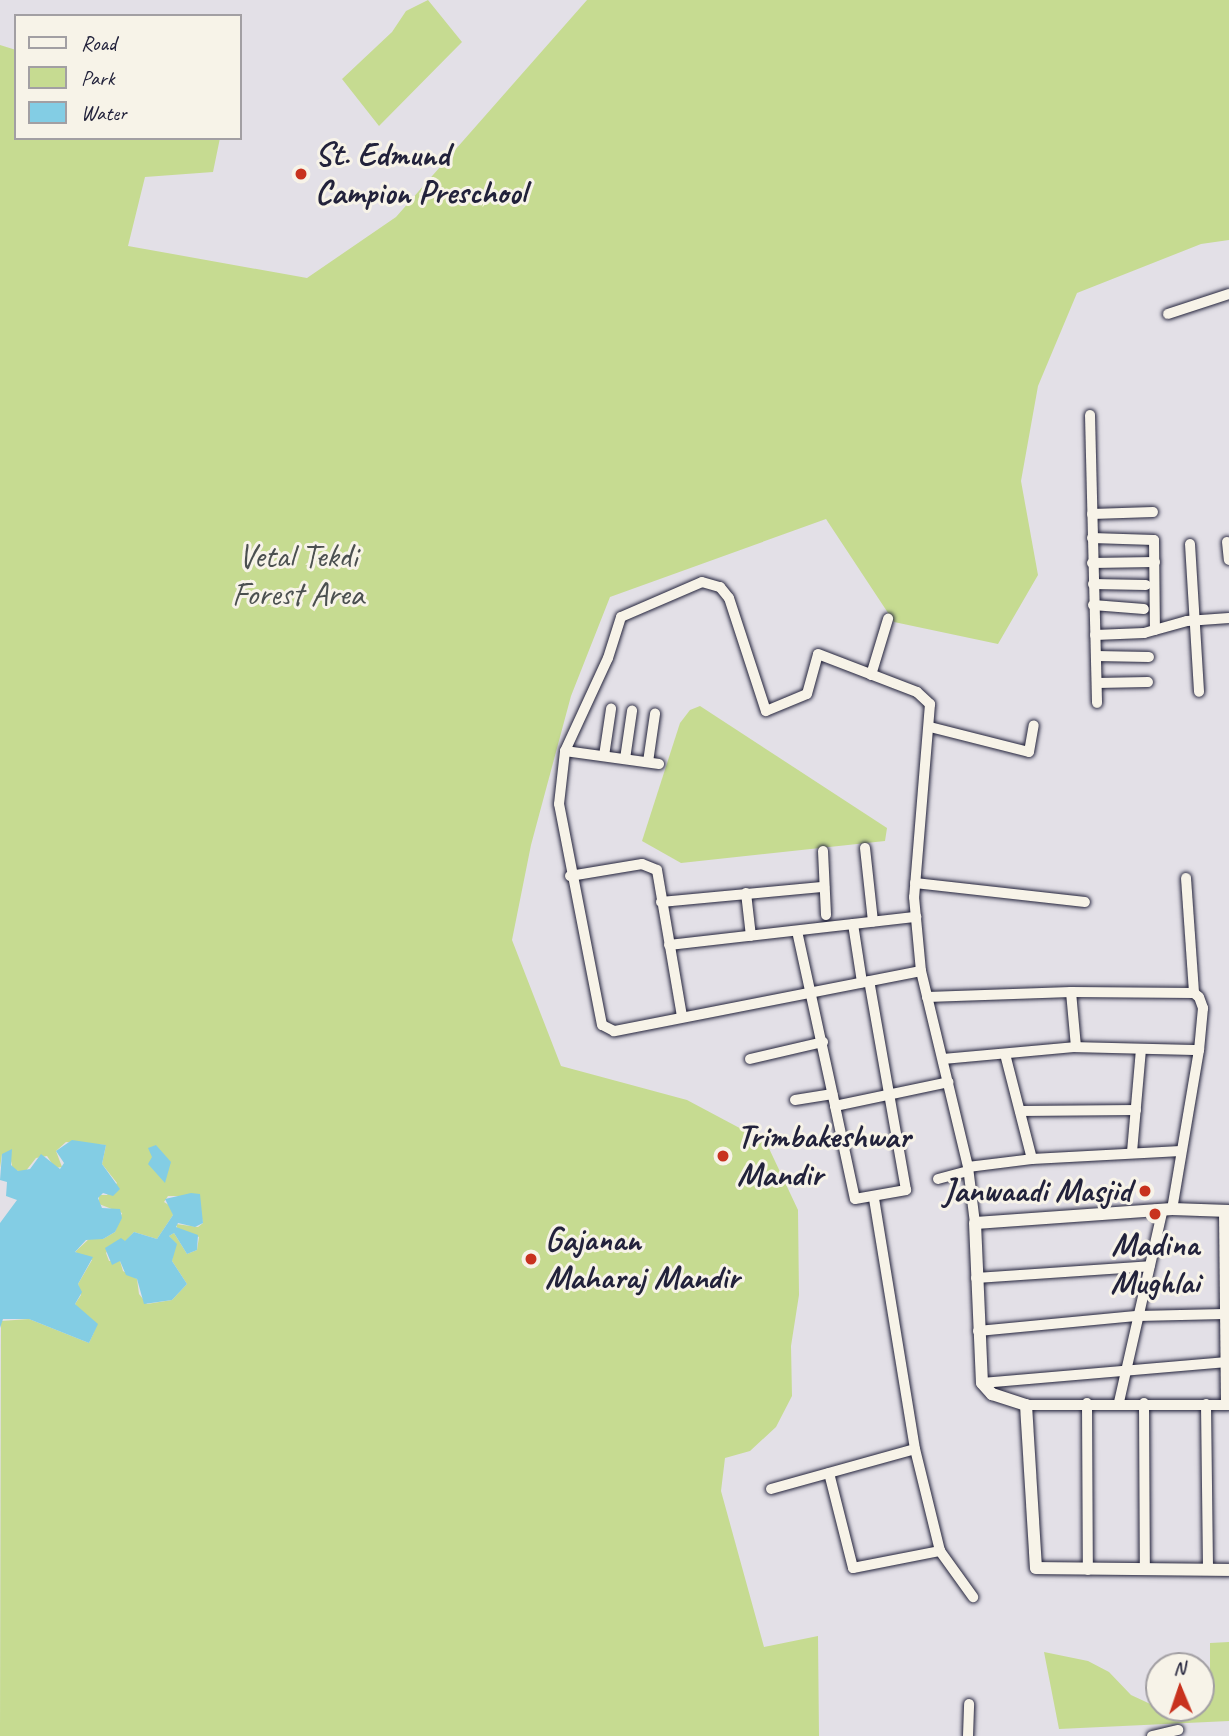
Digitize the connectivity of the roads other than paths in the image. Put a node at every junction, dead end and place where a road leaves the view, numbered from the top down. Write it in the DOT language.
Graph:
graph roads {
  1 [pos="1229,294"];
  2 [pos="1168,314"];
  3 [pos="1090,415"];
  4 [pos="1153,512"];
  5 [pos="1092,514"];
  6 [pos="1092,538"];
  7 [pos="1227,542"];
  8 [pos="1190,544"];
  9 [pos="1229,559"];
  10 [pos="1155,562"];
  11 [pos="1093,563"];
  12 [pos="1093,584"];
  13 [pos="1146,584"];
  14 [pos="1093,605"];
  15 [pos="1144,609"];
  16 [pos="1229,618"];
  17 [pos="888,619"];
  18 [pos="1195,620"];
  19 [pos="1155,629"];
  20 [pos="1095,635"];
  21 [pos="1096,656"];
  22 [pos="1149,657"];
  23 [pos="872,675"];
  24 [pos="1149,682"];
  25 [pos="1097,683"];
  26 [pos="1199,692"];
  27 [pos="1097,703"];
  28 [pos="611,709"];
  29 [pos="632,711"];
  30 [pos="655,714"];
  31 [pos="1034,726"];
  32 [pos="930,727"];
  33 [pos="565,751"];
  34 [pos="604,756"];
  35 [pos="625,759"];
  36 [pos="865,848"];
  37 [pos="823,850"];
  38 [pos="570,876"];
  39 [pos="1186,878"];
  40 [pos="915,883"];
  41 [pos="824,887"];
  42 [pos="746,893"];
  43 [pos="662,902"];
  44 [pos="1085,902"];
  45 [pos="826,915"];
  46 [pos="916,917"];
  47 [pos="873,922"];
  48 [pos="853,924"];
  49 [pos="797,931"];
  50 [pos="751,936"];
  51 [pos="669,945"];
  52 [pos="921,971"];
  53 [pos="866,982"];
  54 [pos="812,991"];
  55 [pos="1071,992"];
  56 [pos="1194,993"];
  57 [pos="927,998"];
  58 [pos="682,1017"];
  59 [pos="823,1042"];
  60 [pos="1076,1047"];
  61 [pos="1141,1050"];
  62 [pos="1199,1050"];
  63 [pos="1005,1054"];
  64 [pos="750,1059"];
  65 [pos="943,1059"];
  66 [pos="949,1082"];
  67 [pos="833,1094"];
  68 [pos="892,1094"];
  69 [pos="795,1100"];
  70 [pos="835,1106"];
  71 [pos="1136,1110"];
  72 [pos="1020,1111"];
  73 [pos="1181,1151"];
  74 [pos="1132,1152"];
  75 [pos="1032,1159"];
  76 [pos="968,1169"];
  77 [pos="938,1179"];
  78 [pos="874,1198"];
  79 [pos="1168,1209"];
  80 [pos="1226,1211"];
  81 [pos="975,1223"];
  82 [pos="1150,1266"];
  83 [pos="976,1278"];
  84 [pos="1227,1285"];
  85 [pos="1224,1314"];
  86 [pos="1138,1316"];
  87 [pos="978,1331"];
  88 [pos="1227,1332"];
  89 [pos="1227,1368"];
  90 [pos="1127,1370"];
  91 [pos="982,1383"];
  92 [pos="1119,1402"];
  93 [pos="1144,1402"];
  94 [pos="1087,1403"];
  95 [pos="1206,1404"];
  96 [pos="1026,1405"];
  97 [pos="1227,1405"];
  98 [pos="915,1449"];
  99 [pos="829,1473"];
  100 [pos="771,1489"];
  101 [pos="940,1551"];
  102 [pos="1088,1570"];
  103 [pos="1145,1570"];
  104 [pos="1208,1570"];
  105 [pos="1229,1570"];
  106 [pos="973,1597"];
  107 [pos="969,1704"];
  108 [pos="1178,1730"];
  109 [pos="968,1736"];
  110 [pos="1152,1736"];
  1 -- 2 [label="street"];
  3 -- 5 [label="street"];
  4 -- 5 [label="street"];
  5 -- 6 [label="street"];
  6 -- 10 [label="street"];
  6 -- 11 [label="street"];
  7 -- 9 [label="street"];
  8 -- 18 [label="street"];
  10 -- 11 [label="street"];
  10 -- 19 [label="street"];
  11 -- 12 [label="street"];
  12 -- 13 [label="street"];
  12 -- 14 [label="street"];
  14 -- 15 [label="street"];
  14 -- 20 [label="street"];
  16 -- 18 [label="street"];
  17 -- 23 [label="street"];
  18 -- 19 [label="street"];
  18 -- 26 [label="street"];
  19 -- 20 [label="street"];
  20 -- 21 [label="street"];
  21 -- 22 [label="street"];
  21 -- 25 [label="street"];
  23 -- 32 [label="street"];
  23 -- 33 [label="street"];
  24 -- 25 [label="street"];
  25 -- 27 [label="street"];
  28 -- 34 [label="street"];
  29 -- 35 [label="street"];
  30 -- 35 [label="street"];
  31 -- 32 [label="street"];
  32 -- 40 [label="street"];
  33 -- 34 [label="street"];
  33 -- 38 [label="street"];
  34 -- 35 [label="street"];
  36 -- 47 [label="street"];
  37 -- 41 [label="street"];
  38 -- 43 [label="street"];
  38 -- 58 [label="street"];
  39 -- 56 [label="street"];
  40 -- 44 [label="street"];
  40 -- 46 [label="street"];
  41 -- 42 [label="street"];
  41 -- 45 [label="street"];
  42 -- 43 [label="street"];
  42 -- 50 [label="street"];
  43 -- 51 [label="street"];
  46 -- 47 [label="street"];
  46 -- 52 [label="street"];
  47 -- 48 [label="street"];
  48 -- 49 [label="street"];
  48 -- 53 [label="street"];
  49 -- 50 [label="street"];
  49 -- 54 [label="street"];
  50 -- 51 [label="street"];
  51 -- 58 [label="street"];
  52 -- 53 [label="street"];
  52 -- 57 [label="street"];
  53 -- 54 [label="street"];
  53 -- 68 [label="street"];
  54 -- 58 [label="street"];
  54 -- 59 [label="street"];
  55 -- 56 [label="street"];
  55 -- 57 [label="street"];
  55 -- 60 [label="street"];
  56 -- 62 [label="street"];
  57 -- 65 [label="street"];
  59 -- 64 [label="street"];
  59 -- 67 [label="street"];
  60 -- 61 [label="street"];
  60 -- 63 [label="street"];
  61 -- 62 [label="street"];
  61 -- 71 [label="street"];
  62 -- 73 [label="street"];
  63 -- 65 [label="street"];
  63 -- 72 [label="street"];
  65 -- 66 [label="street"];
  66 -- 68 [label="street"];
  66 -- 76 [label="street"];
  67 -- 69 [label="street"];
  67 -- 70 [label="street"];
  68 -- 70 [label="street"];
  68 -- 78 [label="street"];
  70 -- 78 [label="street"];
  71 -- 72 [label="street"];
  71 -- 74 [label="street"];
  72 -- 75 [label="street"];
  73 -- 74 [label="street"];
  73 -- 79 [label="street"];
  74 -- 75 [label="street"];
  75 -- 76 [label="street"];
  76 -- 77 [label="street"];
  76 -- 81 [label="street"];
  78 -- 98 [label="street"];
  79 -- 80 [label="street"];
  79 -- 81 [label="street"];
  79 -- 82 [label="street"];
  80 -- 84 [label="street"];
  81 -- 83 [label="street"];
  82 -- 83 [label="street"];
  82 -- 86 [label="street"];
  83 -- 87 [label="street"];
  84 -- 85 [label="street"];
  85 -- 86 [label="street"];
  85 -- 88 [label="street"];
  86 -- 87 [label="street"];
  86 -- 90 [label="street"];
  87 -- 91 [label="street"];
  88 -- 89 [label="street"];
  89 -- 90 [label="street"];
  89 -- 97 [label="street"];
  90 -- 91 [label="street"];
  90 -- 92 [label="street"];
  91 -- 96 [label="street"];
  92 -- 93 [label="street"];
  92 -- 94 [label="street"];
  93 -- 95 [label="street"];
  93 -- 103 [label="street"];
  94 -- 96 [label="street"];
  94 -- 102 [label="street"];
  95 -- 97 [label="street"];
  95 -- 104 [label="street"];
  96 -- 102 [label="street"];
  98 -- 99 [label="street"];
  98 -- 101 [label="street"];
  99 -- 100 [label="street"];
  99 -- 101 [label="street"];
  101 -- 106 [label="street"];
  102 -- 103 [label="street"];
  103 -- 104 [label="street"];
  104 -- 105 [label="street"];
  107 -- 109 [label="street"];
  108 -- 110 [label="street"];
}
